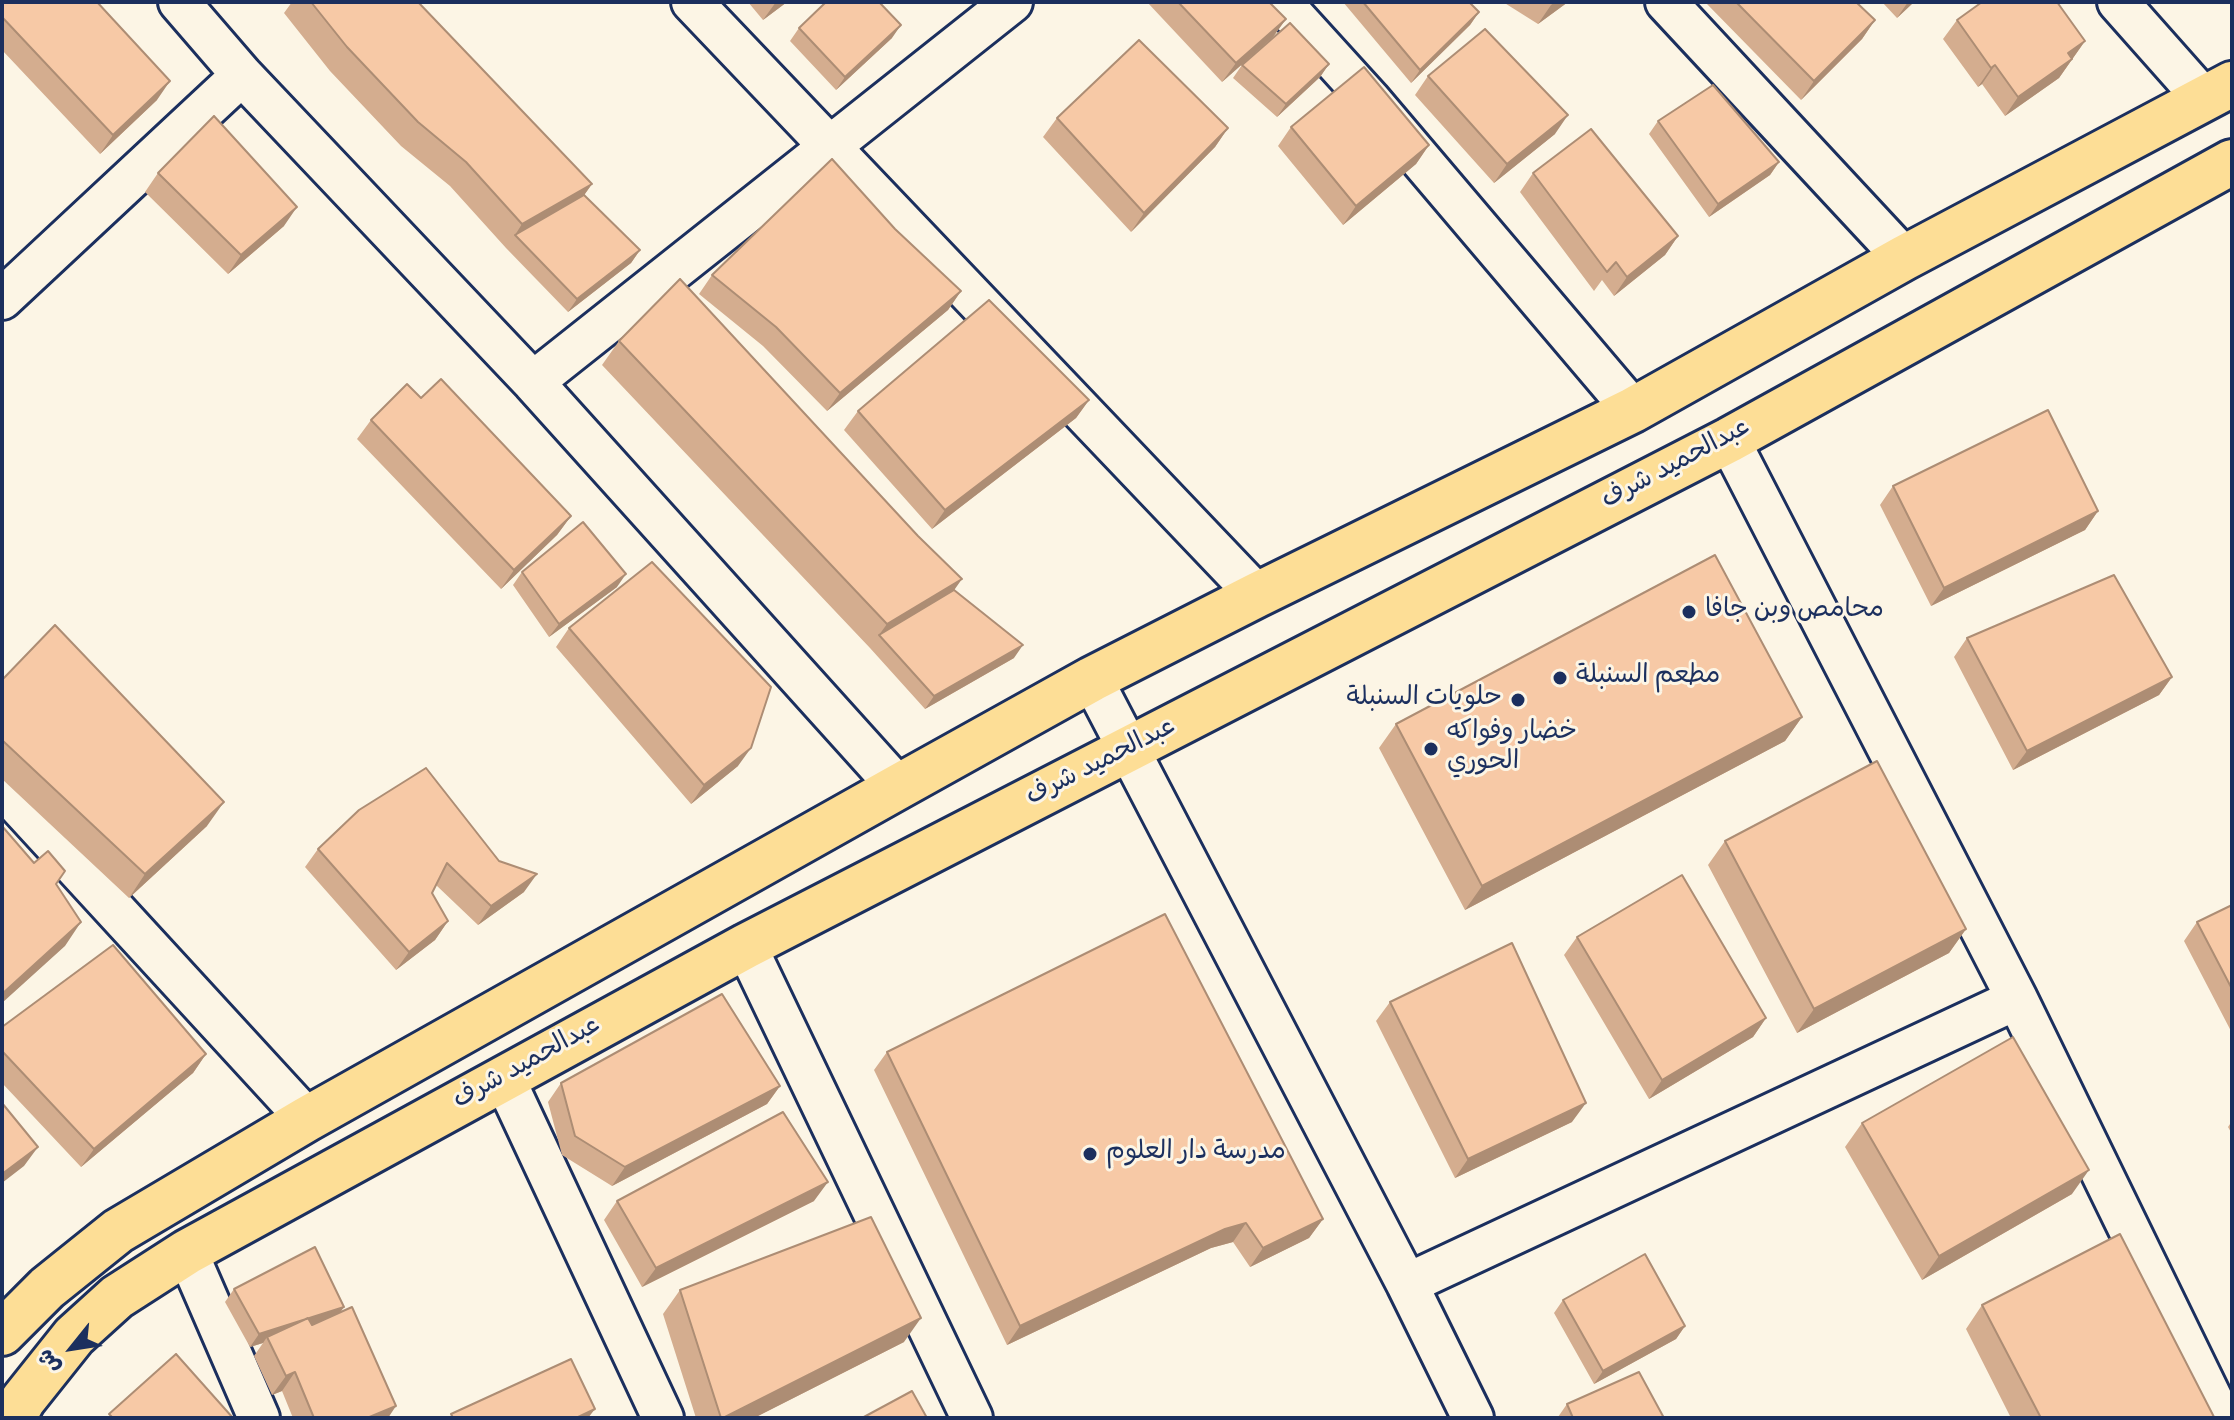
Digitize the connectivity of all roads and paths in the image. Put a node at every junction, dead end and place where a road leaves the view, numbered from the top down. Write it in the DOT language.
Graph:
graph roads {
  1 [pos="179,2"];
  2 [pos="692,2"];
  3 [pos="1012,2"];
  4 [pos="1281,2"];
  5 [pos="1666,2"];
  6 [pos="2118,2"];
  7 [pos="242,75"];
  8 [pos="2218,92"];
  9 [pos="831,147"];
  10 [pos="2232,162"];
  11 [pos="1904,258"];
  12 [pos="2,299"];
  13 [pos="533,382"];
  14 [pos="1633,410"];
  15 [pos="1729,440"];
  16 [pos="1257,595"];
  17 [pos="1092,679"];
  18 [pos="1128,751"];
  19 [pos="2,787"];
  20 [pos="898,787"];
  21 [pos="746,946"];
  22 [pos="2017,999"];
  23 [pos="504,1078"];
  24 [pos="307,1119"];
  25 [pos="187,1252"];
  26 [pos="1407,1284"];
  27 [pos="2,1333"];
  28 [pos="13,1418"];
  29 [pos="259,1418"];
  30 [pos="663,1418"];
  31 [pos="972,1418"];
  32 [pos="1473,1418"];
  33 [pos="2221,1418"];
  1 -- 7 [label="street"];
  2 -- 9 [label="street"];
  3 -- 9 [label="street"];
  4 -- 14 [label="street"];
  5 -- 11 [label="street"];
  6 -- 8 [label="street"];
  7 -- 12 [label="street"];
  7 -- 13 [label="street"];
  8 -- 11 [label="main road"];
  9 -- 13 [label="street"];
  9 -- 16 [label="street"];
  10 -- 15 [label="main road, عبدالحميد شرف"];
  11 -- 14 [label="main road"];
  13 -- 20 [label="street"];
  14 -- 16 [label="main road"];
  15 -- 18 [label="main road, عبدالحميد شرف"];
  15 -- 22 [label="street"];
  16 -- 17 [label="main road"];
  17 -- 18 [label="street"];
  17 -- 20 [label="main road"];
  18 -- 21 [label="main road, عبدالحميد شرف"];
  18 -- 26 [label="street"];
  19 -- 24 [label="street"];
  20 -- 24 [label="main road"];
  21 -- 23 [label="main road, عبدالحميد شرف"];
  21 -- 31 [label="street"];
  22 -- 26 [label="street"];
  22 -- 33 [label="street"];
  23 -- 25 [label="main road, عبدالحميد شرف"];
  23 -- 30 [label="street"];
  24 -- 27 [label="main road"];
  25 -- 28 [label="main road, عبدالحميد شرف"];
  25 -- 29 [label="street"];
  26 -- 32 [label="street"];
}
